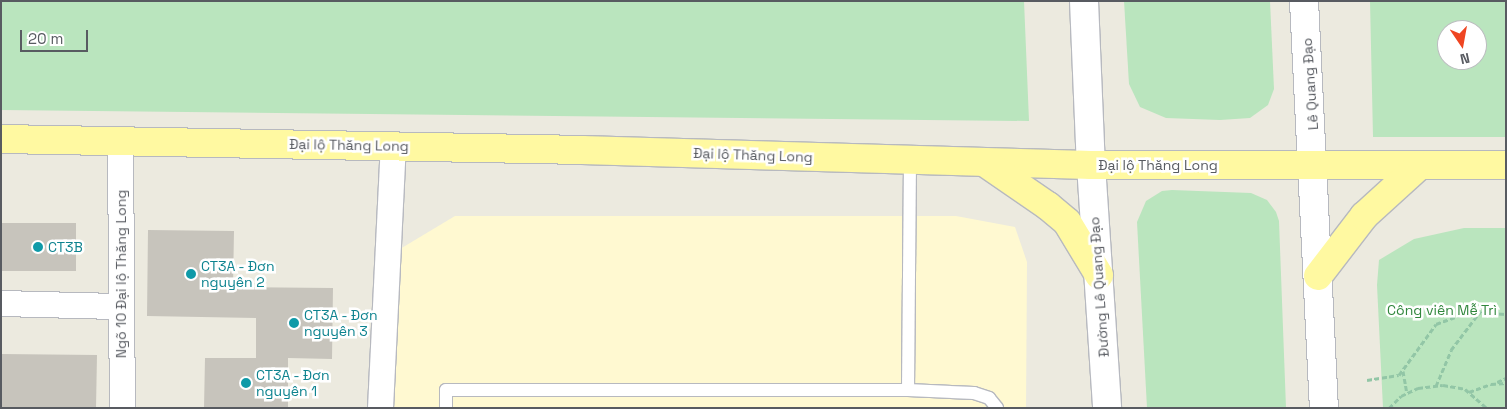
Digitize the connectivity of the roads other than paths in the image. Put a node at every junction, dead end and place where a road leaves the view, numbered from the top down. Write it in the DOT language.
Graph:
graph roads {
  1 [pos="1084,1"];
  2 [pos="1304,1"];
  3 [pos="1,139"];
  4 [pos="120,140"];
  5 [pos="393,146"];
  6 [pos="910,160"];
  7 [pos="984,162"];
  8 [pos="1506,165"];
  9 [pos="1091,166"];
  10 [pos="1315,166"];
  11 [pos="1419,166"];
  12 [pos="1099,276"];
  13 [pos="1318,276"];
  14 [pos="1,303"];
  15 [pos="119,306"];
  16 [pos="908,390"];
  17 [pos="122,408"];
  18 [pos="380,408"];
  19 [pos="446,408"];
  20 [pos="997,408"];
  21 [pos="1107,408"];
  22 [pos="1324,408"];
  1 -- 9 [label="main road"];
  2 -- 10 [label="main road, Lê Quang Đạo"];
  3 -- 4 [label="main road, Đại lộ Thăng Long"];
  4 -- 5 [label="main road, Đại lộ Thăng Long"];
  4 -- 15 [label="street, Ngõ 10 Đại lộ Thăng Long"];
  5 -- 6 [label="main road, Đại lộ Thăng Long"];
  5 -- 18 [label="street"];
  6 -- 7 [label="main road, Đại lộ Thăng Long"];
  6 -- 16 [label="lane"];
  7 -- 9 [label="main road, Đại lộ Thăng Long"];
  7 -- 12 [label="main road"];
  8 -- 11 [label="main road, Đại lộ Thăng Long"];
  9 -- 10 [label="main road, Đại lộ Thăng Long"];
  9 -- 12 [label="main road, Đường Lê Quang Đạo"];
  10 -- 11 [label="main road, Đại lộ Thăng Long"];
  10 -- 13 [label="main road"];
  11 -- 13 [label="main road"];
  12 -- 21 [label="main road, Đường Lê Quang Đạo"];
  13 -- 22 [label="main road"];
  14 -- 15 [label="street"];
  15 -- 17 [label="street, Ngõ 10 Đại lộ Thăng Long"];
  16 -- 19 [label="lane"];
  16 -- 20 [label="lane"];
}
